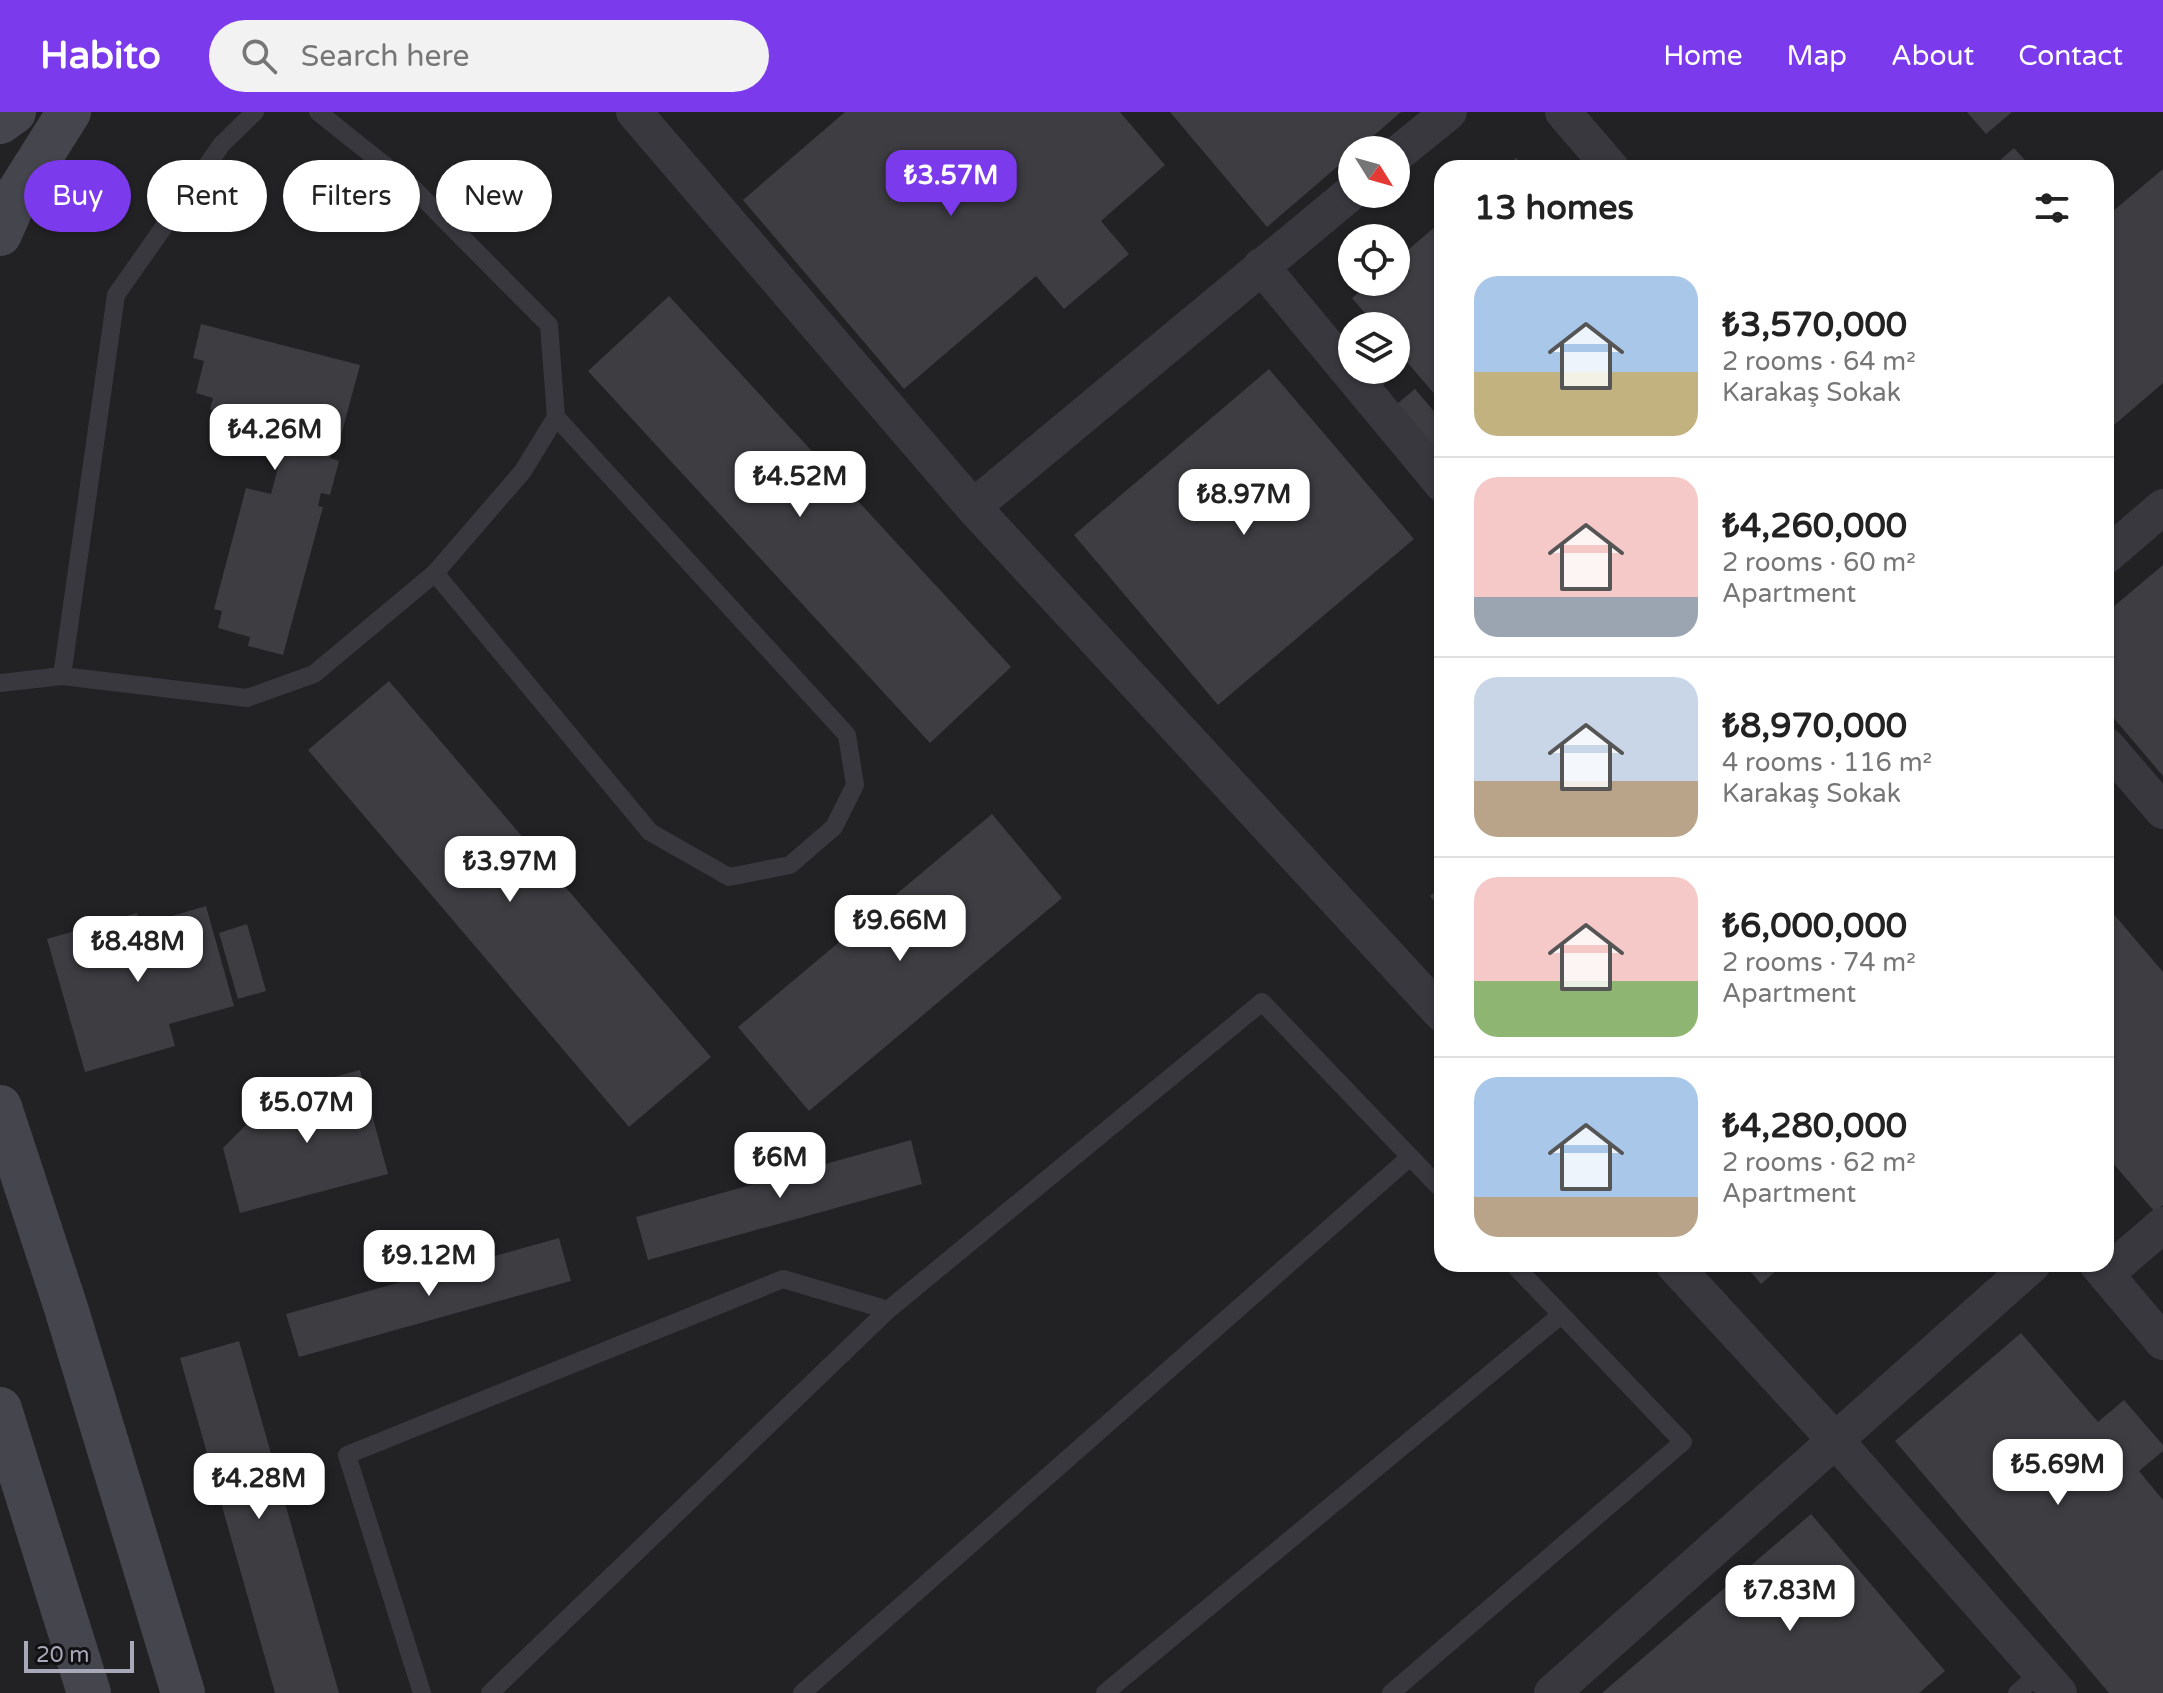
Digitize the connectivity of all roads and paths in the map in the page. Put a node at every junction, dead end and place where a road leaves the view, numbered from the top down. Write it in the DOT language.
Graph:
graph roads {
  1 [pos="14,112"];
  2 [pos="69,112"];
  3 [pos="255,112"];
  4 [pos="318,112"];
  5 [pos="634,112"];
  6 [pos="1449,112"];
  7 [pos="1563,112"];
  8 [pos="0,122"];
  9 [pos="1410,144"];
  10 [pos="1604,160"];
  11 [pos="1338,203"];
  12 [pos="0,234"];
  13 [pos="1261,266"];
  14 [pos="556,417"];
  15 [pos="1434,474"];
  16 [pos="973,507"];
  17 [pos="2163,507"];
  18 [pos="2114,549"];
  19 [pos="435,573"];
  20 [pos="62,676"];
  21 [pos="0,683"];
  22 [pos="2114,754"];
  23 [pos="2163,811"];
  24 [pos="1434,1005"];
  25 [pos="0,1107"];
  26 [pos="1410,1157"];
  27 [pos="1434,1182"];
  28 [pos="2163,1225"];
  29 [pos="2114,1260"];
  30 [pos="1521,1272"];
  31 [pos="1680,1272"];
  32 [pos="2024,1272"];
  33 [pos="2104,1272"];
  34 [pos="888,1310"];
  35 [pos="1561,1315"];
  36 [pos="2163,1342"];
  37 [pos="0,1409"];
  38 [pos="1836,1441"];
  39 [pos="2039,1686"];
  40 [pos="89,1693"];
  41 [pos="183,1693"];
  42 [pos="422,1693"];
  43 [pos="490,1693"];
  44 [pos="802,1693"];
  45 [pos="1105,1693"];
  46 [pos="1391,1693"];
  47 [pos="1552,1693"];
  1 -- 8 [label="street"];
  2 -- 12 [label="street"];
  3 -- 20 [label="lane"];
  4 -- 14 [label="lane"];
  5 -- 16 [label="street"];
  6 -- 9 [label="street"];
  7 -- 10 [label="street"];
  11 -- 13 [label="street"];
  13 -- 15 [label="street"];
  13 -- 16 [label="street"];
  14 -- 19 [label="lane"];
  14 -- 19 [label="lane"];
  16 -- 24 [label="street"];
  17 -- 18 [label="street"];
  19 -- 20 [label="lane"];
  20 -- 21 [label="lane"];
  22 -- 23 [label="street"];
  25 -- 41 [label="street"];
  26 -- 27 [label="lane"];
  26 -- 34 [label="lane"];
  26 -- 44 [label="lane"];
  28 -- 29 [label="street"];
  30 -- 35 [label="lane"];
  31 -- 38 [label="street"];
  32 -- 38 [label="street"];
  33 -- 36 [label="street"];
  34 -- 42 [label="lane"];
  34 -- 43 [label="lane"];
  35 -- 45 [label="lane"];
  35 -- 46 [label="lane"];
  37 -- 40 [label="street"];
  38 -- 39 [label="street"];
  38 -- 47 [label="street"];
}
